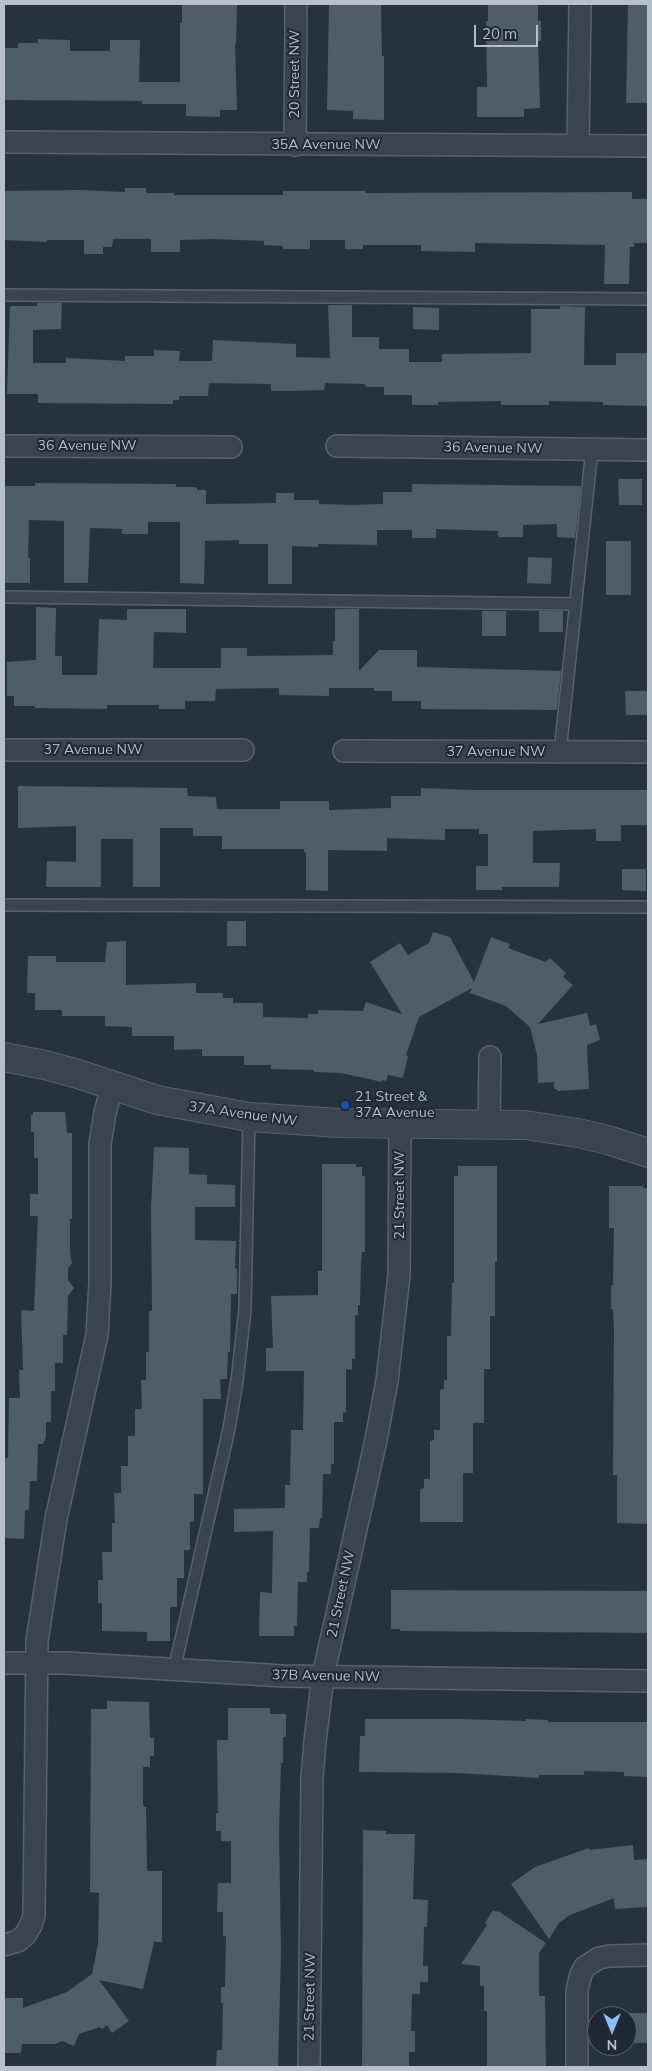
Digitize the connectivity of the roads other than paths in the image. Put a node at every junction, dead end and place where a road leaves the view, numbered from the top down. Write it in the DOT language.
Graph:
graph roads {
  1 [pos="296,4"];
  2 [pos="580,4"];
  3 [pos="4,142"];
  4 [pos="295,144"];
  5 [pos="578,146"];
  6 [pos="648,146"];
  7 [pos="4,295"];
  8 [pos="648,300"];
  9 [pos="4,446"];
  10 [pos="337,446"];
  11 [pos="231,447"];
  12 [pos="592,449"];
  13 [pos="648,450"];
  14 [pos="4,597"];
  15 [pos="576,604"];
  16 [pos="4,750"];
  17 [pos="243,750"];
  18 [pos="344,751"];
  19 [pos="560,752"];
  20 [pos="648,752"];
  21 [pos="4,904"];
  22 [pos="648,907"];
  23 [pos="4,1057"];
  24 [pos="490,1057"];
  25 [pos="112,1086"];
  26 [pos="249,1117"];
  27 [pos="400,1124"];
  28 [pos="489,1124"];
  29 [pos="648,1153"];
  30 [pos="36,1662"];
  31 [pos="4,1663"];
  32 [pos="174,1670"];
  33 [pos="323,1676"];
  34 [pos="648,1681"];
  35 [pos="4,1946"];
  36 [pos="648,1955"];
  37 [pos="309,2067"];
  38 [pos="576,2067"];
  1 -- 4 [label="street, 20 Street NW"];
  2 -- 5 [label="street"];
  3 -- 4 [label="street, 35A Avenue NW"];
  4 -- 5 [label="street, 35A Avenue NW"];
  5 -- 6 [label="street, 35A Avenue NW"];
  7 -- 8 [label="lane"];
  9 -- 11 [label="street, 36 Avenue NW"];
  10 -- 12 [label="street, 36 Avenue NW"];
  12 -- 13 [label="street, 36 Avenue NW"];
  12 -- 15 [label="lane"];
  14 -- 15 [label="lane"];
  15 -- 19 [label="lane"];
  16 -- 17 [label="street, 37 Avenue NW"];
  18 -- 19 [label="street, 37 Avenue NW"];
  19 -- 20 [label="street, 37 Avenue NW"];
  21 -- 22 [label="lane"];
  23 -- 25 [label="street, 37A Avenue NW"];
  24 -- 28 [label="street"];
  25 -- 26 [label="street, 37A Avenue NW"];
  25 -- 30 [label="street"];
  26 -- 27 [label="street, 37A Avenue NW"];
  26 -- 32 [label="lane"];
  27 -- 28 [label="street, 37A Avenue NW"];
  27 -- 33 [label="street, 21 Street NW"];
  28 -- 29 [label="street, 37A Avenue NW"];
  30 -- 31 [label="street, 37B Avenue NW"];
  30 -- 32 [label="street, 37B Avenue NW"];
  30 -- 35 [label="street"];
  32 -- 33 [label="street, 37B Avenue NW"];
  33 -- 34 [label="street, 37B Avenue NW"];
  33 -- 37 [label="street, 21 Street NW"];
  36 -- 38 [label="street"];
}
